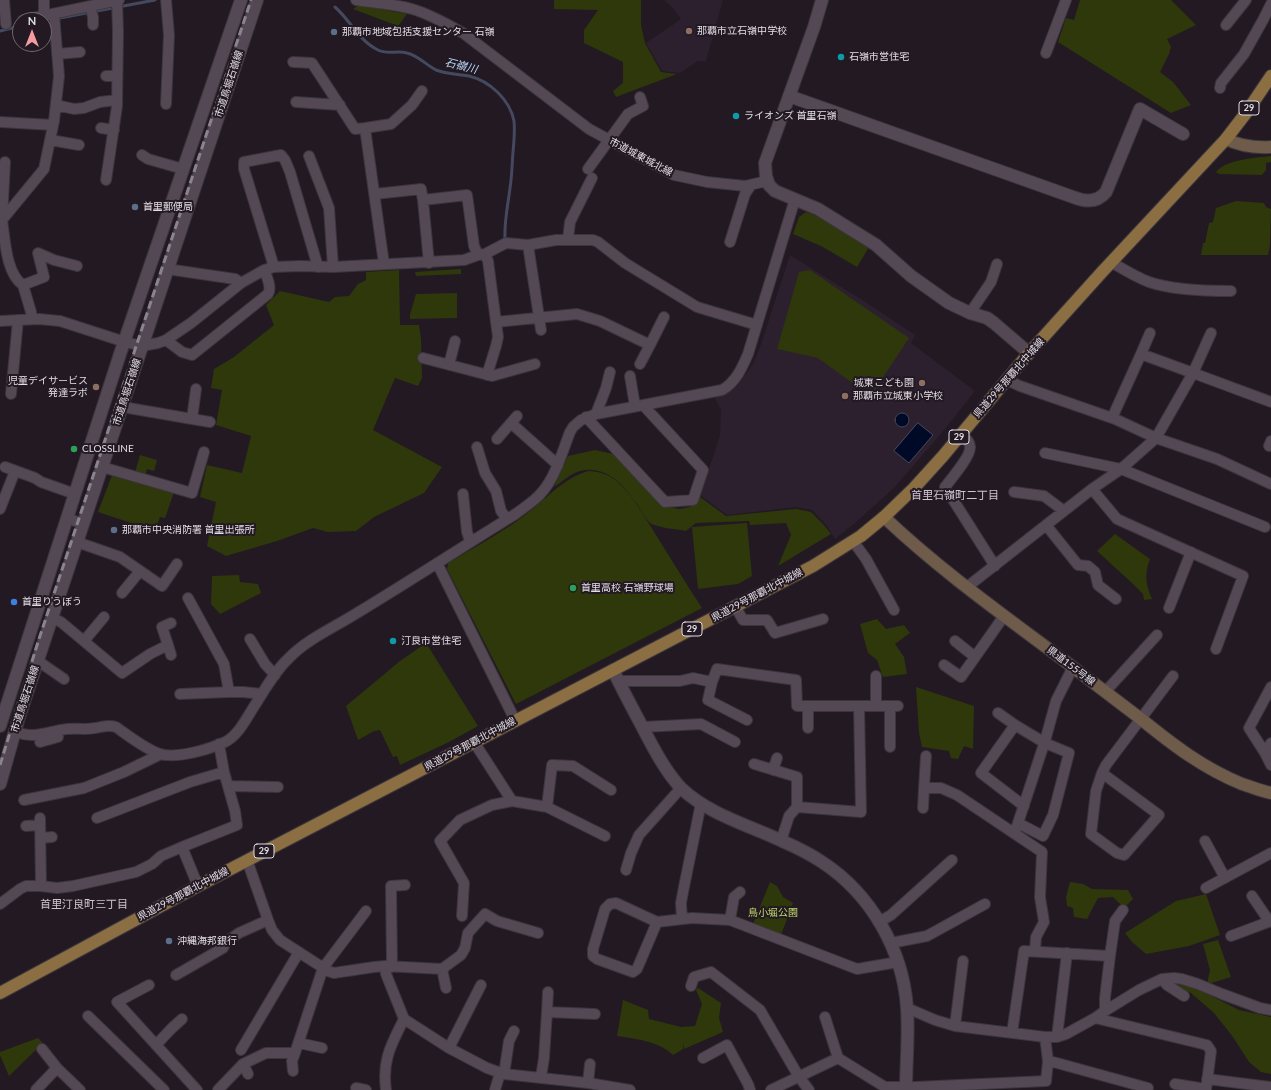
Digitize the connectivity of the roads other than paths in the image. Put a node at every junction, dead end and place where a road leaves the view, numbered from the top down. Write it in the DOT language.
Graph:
graph roads {
  1 [pos="4,0"];
  2 [pos="44,0"];
  3 [pos="166,0"];
  4 [pos="241,0"];
  5 [pos="256,0"];
  6 [pos="356,0"];
  7 [pos="822,0"];
  8 [pos="1066,0"];
  9 [pos="1246,0"];
  10 [pos="117,1"];
  11 [pos="1271,4"];
  12 [pos="49,12"];
  13 [pos="52,18"];
  14 [pos="3,24"];
  15 [pos="1226,25"];
  16 [pos="80,52"];
  17 [pos="1046,53"];
  18 [pos="57,54"];
  19 [pos="293,62"];
  20 [pos="106,76"];
  21 [pos="117,76"];
  22 [pos="1271,76"];
  23 [pos="1220,88"];
  24 [pos="422,91"];
  25 [pos="789,96"];
  26 [pos="640,97"];
  27 [pos="117,100"];
  28 [pos="296,102"];
  29 [pos="56,104"];
  30 [pos="166,104"];
  31 [pos="340,106"];
  32 [pos="0,122"];
  33 [pos="53,125"];
  34 [pos="101,128"];
  35 [pos="365,128"];
  36 [pos="114,130"];
  37 [pos="1183,134"];
  38 [pos="1226,139"];
  39 [pos="50,140"];
  40 [pos="608,140"];
  41 [pos="79,145"];
  42 [pos="1271,146"];
  43 [pos="142,154"];
  44 [pos="309,156"];
  45 [pos="5,162"];
  46 [pos="183,169"];
  47 [pos="106,180"];
  48 [pos="767,181"];
  49 [pos="750,185"];
  50 [pos="375,194"];
  51 [pos="795,199"];
  52 [pos="423,200"];
  53 [pos="2,220"];
  54 [pos="568,239"];
  55 [pos="730,242"];
  56 [pos="528,245"];
  57 [pos="481,254"];
  58 [pos="1111,262"];
  59 [pos="429,263"];
  60 [pos="384,264"];
  61 [pos="997,264"];
  62 [pos="77,266"];
  63 [pos="318,267"];
  64 [pos="333,267"];
  65 [pos="167,269"];
  66 [pos="269,269"];
  67 [pos="241,283"];
  68 [pos="23,285"];
  69 [pos="1231,291"];
  70 [pos="970,313"];
  71 [pos="539,317"];
  72 [pos="664,317"];
  73 [pos="32,319"];
  74 [pos="18,320"];
  75 [pos="0,321"];
  76 [pos="496,322"];
  77 [pos="757,325"];
  78 [pos="541,330"];
  79 [pos="1150,333"];
  80 [pos="1211,333"];
  81 [pos="166,340"];
  82 [pos="455,341"];
  83 [pos="125,342"];
  84 [pos="650,345"];
  85 [pos="142,346"];
  86 [pos="1029,353"];
  87 [pos="1141,354"];
  88 [pos="423,358"];
  89 [pos="535,364"];
  90 [pos="640,364"];
  91 [pos="449,365"];
  92 [pos="610,372"];
  93 [pos="1193,374"];
  94 [pos="487,375"];
  95 [pos="630,376"];
  96 [pos="1007,380"];
  97 [pos="196,389"];
  98 [pos="11,394"];
  99 [pos="1271,402"];
  100 [pos="639,405"];
  101 [pos="123,407"];
  102 [pos="596,414"];
  103 [pos="586,417"];
  104 [pos="1112,418"];
  105 [pos="192,419"];
  106 [pos="210,422"];
  107 [pos="961,434"];
  108 [pos="1156,438"];
  109 [pos="497,439"];
  110 [pos="477,447"];
  111 [pos="204,452"];
  112 [pos="1045,453"];
  113 [pos="558,465"];
  114 [pos="102,467"];
  115 [pos="1121,469"];
  116 [pos="1271,484"];
  117 [pos="1092,489"];
  118 [pos="1014,492"];
  119 [pos="75,494"];
  120 [pos="463,494"];
  121 [pos="0,508"];
  122 [pos="1064,511"];
  123 [pos="67,518"];
  124 [pos="884,518"];
  125 [pos="507,519"];
  126 [pos="83,524"];
  127 [pos="1046,525"];
  128 [pos="1265,527"];
  129 [pos="470,541"];
  130 [pos="853,541"];
  131 [pos="77,542"];
  132 [pos="1191,552"];
  133 [pos="437,562"];
  134 [pos="177,564"];
  135 [pos="995,566"];
  136 [pos="140,571"];
  137 [pos="967,587"];
  138 [pos="122,593"];
  139 [pos="188,598"];
  140 [pos="1116,599"];
  141 [pos="735,606"];
  142 [pos="1170,608"];
  143 [pos="894,610"];
  144 [pos="1004,616"];
  145 [pos="104,617"];
  146 [pos="52,618"];
  147 [pos="823,619"];
  148 [pos="171,623"];
  149 [pos="1157,635"];
  150 [pos="250,639"];
  151 [pos="84,641"];
  152 [pos="955,641"];
  153 [pos="1216,649"];
  154 [pos="974,657"];
  155 [pos="38,661"];
  156 [pos="944,665"];
  157 [pos="1073,667"];
  158 [pos="613,670"];
  159 [pos="275,675"];
  160 [pos="876,676"];
  161 [pos="1173,676"];
  162 [pos="64,679"];
  163 [pos="619,681"];
  164 [pos="712,682"];
  165 [pos="1271,687"];
  166 [pos="229,692"];
  167 [pos="1105,692"];
  168 [pos="180,694"];
  169 [pos="262,694"];
  170 [pos="808,706"];
  171 [pos="859,706"];
  172 [pos="876,706"];
  173 [pos="998,713"];
  174 [pos="1140,719"];
  175 [pos="515,720"];
  176 [pos="747,720"];
  177 [pos="0,725"];
  178 [pos="1015,725"];
  179 [pos="643,728"];
  180 [pos="808,728"];
  181 [pos="87,729"];
  182 [pos="15,731"];
  183 [pos="40,742"];
  184 [pos="474,742"];
  185 [pos="735,742"];
  186 [pos="1044,743"];
  187 [pos="1271,743"];
  188 [pos="219,744"];
  189 [pos="890,747"];
  190 [pos="1265,753"];
  191 [pos="161,754"];
  192 [pos="926,756"];
  193 [pos="777,758"];
  194 [pos="754,764"];
  195 [pos="1271,765"];
  196 [pos="773,770"];
  197 [pos="224,772"];
  198 [pos="1102,773"];
  199 [pos="0,784"];
  200 [pos="228,786"];
  201 [pos="278,787"];
  202 [pos="681,788"];
  203 [pos="924,788"];
  204 [pos="611,790"];
  205 [pos="1271,793"];
  206 [pos="24,800"];
  207 [pos="512,801"];
  208 [pos="701,803"];
  209 [pos="1024,806"];
  210 [pos="547,807"];
  211 [pos="796,807"];
  212 [pos="923,808"];
  213 [pos="97,818"];
  214 [pos="26,826"];
  215 [pos="1016,828"];
  216 [pos="605,836"];
  217 [pos="52,837"];
  218 [pos="41,838"];
  219 [pos="781,841"];
  220 [pos="1205,841"];
  221 [pos="182,847"];
  222 [pos="1271,853"];
  223 [pos="247,860"];
  224 [pos="952,860"];
  225 [pos="626,870"];
  226 [pos="1226,878"];
  227 [pos="405,885"];
  228 [pos="42,886"];
  229 [pos="198,886"];
  230 [pos="1206,888"];
  231 [pos="740,892"];
  232 [pos="1252,896"];
  233 [pos="0,904"];
  234 [pos="985,904"];
  235 [pos="1123,910"];
  236 [pos="366,911"];
  237 [pos="462,916"];
  238 [pos="682,918"];
  239 [pos="268,920"];
  240 [pos="730,920"];
  241 [pos="1270,921"];
  242 [pos="657,922"];
  243 [pos="880,922"];
  244 [pos="538,933"];
  245 [pos="1230,936"];
  246 [pos="891,943"];
  247 [pos="1034,951"];
  248 [pos="299,952"];
  249 [pos="1067,953"];
  250 [pos="1110,956"];
  251 [pos="963,961"];
  252 [pos="898,962"];
  253 [pos="389,967"];
  254 [pos="322,968"];
  255 [pos="442,969"];
  256 [pos="176,975"];
  257 [pos="1162,979"];
  258 [pos="149,985"];
  259 [pos="481,985"];
  260 [pos="690,986"];
  261 [pos="446,988"];
  262 [pos="548,992"];
  263 [pos="0,994"];
  264 [pos="1184,996"];
  265 [pos="907,1008"];
  266 [pos="1105,1010"];
  267 [pos="1271,1010"];
  268 [pos="547,1012"];
  269 [pos="595,1014"];
  270 [pos="88,1016"];
  271 [pos="824,1017"];
  272 [pos="1095,1018"];
  273 [pos="182,1019"];
  274 [pos="404,1019"];
  275 [pos="955,1026"];
  276 [pos="514,1031"];
  277 [pos="1012,1034"];
  278 [pos="1045,1037"];
  279 [pos="1057,1037"];
  280 [pos="298,1043"];
  281 [pos="156,1045"];
  282 [pos="322,1048"];
  283 [pos="448,1048"];
  284 [pos="42,1049"];
  285 [pos="242,1050"];
  286 [pos="294,1053"];
  287 [pos="704,1058"];
  288 [pos="838,1058"];
  289 [pos="1048,1061"];
  290 [pos="590,1064"];
  291 [pos="57,1068"];
  292 [pos="293,1071"];
  293 [pos="502,1073"];
  294 [pos="541,1077"];
  295 [pos="799,1077"];
  296 [pos="1207,1078"];
  297 [pos="588,1083"];
  298 [pos="1175,1084"];
  299 [pos="1046,1086"];
  300 [pos="974,1087"];
  301 [pos="1271,1087"];
  302 [pos="906,1088"];
  303 [pos="1148,1088"];
  304 [pos="36,1090"];
  305 [pos="80,1090"];
  306 [pos="164,1090"];
  307 [pos="197,1090"];
  308 [pos="218,1090"];
  309 [pos="386,1090"];
  310 [pos="495,1090"];
  311 [pos="630,1090"];
  312 [pos="750,1090"];
  313 [pos="771,1090"];
  314 [pos="809,1090"];
  315 [pos="1206,1090"];
  1 -- 14 [label="street"];
  2 -- 12 [label="street"];
  3 -- 30 [label="street"];
  4 -- 46 [label="street, 市道鳥堀石嶺線"];
  5 -- 65 [label="street, 市道鳥堀石嶺線"];
  6 -- 40 [label="street, 市道城東城北線"];
  7 -- 25 [label="street"];
  8 -- 17 [label="street"];
  9 -- 15 [label="street"];
  10 -- 13 [label="street"];
  10 -- 21 [label="street"];
  11 -- 23 [label="street"];
  13 -- 18 [label="street"];
  16 -- 18 [label="street"];
  18 -- 29 [label="street"];
  19 -- 31 [label="street"];
  20 -- 21 [label="street"];
  21 -- 27 [label="street"];
  22 -- 38 [label="main road, 県道29号那覇北中城線 / 29"];
  24 -- 35 [label="street"];
  25 -- 37 [label="street"];
  25 -- 48 [label="street"];
  26 -- 40 [label="street"];
  27 -- 29 [label="street"];
  27 -- 36 [label="street"];
  28 -- 31 [label="street"];
  29 -- 33 [label="street"];
  31 -- 35 [label="street"];
  32 -- 33 [label="street"];
  33 -- 39 [label="street"];
  34 -- 36 [label="street"];
  35 -- 50 [label="street"];
  36 -- 47 [label="street"];
  38 -- 42 [label="main road"];
  38 -- 58 [label="main road, 県道29号那覇北中城線 / 29"];
  39 -- 41 [label="street"];
  39 -- 53 [label="street"];
  40 -- 49 [label="street, 市道城東城北線"];
  40 -- 54 [label="street"];
  43 -- 46 [label="street"];
  44 -- 64 [label="street"];
  45 -- 53 [label="street"];
  46 -- 83 [label="street, 市道鳥堀石嶺線"];
  48 -- 49 [label="street, 市道城東城北線"];
  48 -- 51 [label="street"];
  49 -- 55 [label="street"];
  50 -- 52 [label="street"];
  50 -- 60 [label="street"];
  51 -- 70 [label="street"];
  51 -- 77 [label="street"];
  52 -- 57 [label="street"];
  52 -- 59 [label="street"];
  53 -- 68 [label="street"];
  54 -- 56 [label="street"];
  54 -- 77 [label="street"];
  56 -- 57 [label="street"];
  56 -- 71 [label="street"];
  57 -- 59 [label="street"];
  57 -- 76 [label="street"];
  58 -- 69 [label="street"];
  58 -- 86 [label="main road, 県道29号那覇北中城線 / 29"];
  59 -- 60 [label="street"];
  60 -- 64 [label="street"];
  61 -- 70 [label="street"];
  62 -- 68 [label="street"];
  63 -- 64 [label="street"];
  63 -- 66 [label="street"];
  63 -- 66 [label="street"];
  65 -- 67 [label="street"];
  65 -- 85 [label="street, 市道鳥堀石嶺線"];
  66 -- 67 [label="street"];
  66 -- 81 [label="street"];
  67 -- 81 [label="street"];
  68 -- 73 [label="street"];
  70 -- 86 [label="street"];
  71 -- 76 [label="street"];
  71 -- 78 [label="street"];
  71 -- 84 [label="street"];
  72 -- 84 [label="street"];
  73 -- 74 [label="street"];
  73 -- 83 [label="street"];
  74 -- 75 [label="street"];
  74 -- 98 [label="street"];
  76 -- 94 [label="street"];
  77 -- 100 [label="street"];
  79 -- 87 [label="street"];
  80 -- 93 [label="street"];
  81 -- 85 [label="street"];
  82 -- 91 [label="street"];
  83 -- 85 [label="street"];
  83 -- 119 [label="street, 市道鳥堀石嶺線"];
  84 -- 90 [label="street"];
  85 -- 101 [label="street, 市道鳥堀石嶺線"];
  86 -- 96 [label="main road, 県道29号那覇北中城線 / 29"];
  87 -- 93 [label="street"];
  87 -- 104 [label="street"];
  88 -- 91 [label="street"];
  89 -- 94 [label="street"];
  91 -- 94 [label="street"];
  92 -- 102 [label="street"];
  93 -- 99 [label="street"];
  93 -- 108 [label="street"];
  95 -- 100 [label="street"];
  96 -- 104 [label="street"];
  96 -- 107 [label="main road, 県道29号那覇北中城線 / 29"];
  97 -- 105 [label="street"];
  100 -- 102 [label="street"];
  100 -- 103 [label="street"];
  101 -- 105 [label="street"];
  101 -- 114 [label="street, 市道鳥堀石嶺線"];
  102 -- 103 [label="street"];
  103 -- 113 [label="street"];
  104 -- 108 [label="street"];
  105 -- 106 [label="street"];
  107 -- 124 [label="main road, 県道29号那覇北中城線 / 29"];
  107 -- 135 [label="street"];
  108 -- 115 [label="street"];
  108 -- 116 [label="street"];
  109 -- 113 [label="street"];
  110 -- 125 [label="street"];
  111 -- 114 [label="street"];
  112 -- 115 [label="street"];
  113 -- 125 [label="street"];
  114 -- 126 [label="street, 市道鳥堀石嶺線"];
  115 -- 117 [label="street"];
  115 -- 128 [label="street"];
  117 -- 122 [label="street"];
  117 -- 132 [label="street"];
  118 -- 122 [label="street"];
  119 -- 121 [label="street"];
  119 -- 123 [label="street, 市道鳥堀石嶺線"];
  120 -- 129 [label="street"];
  122 -- 127 [label="street"];
  123 -- 126 [label="street"];
  123 -- 177 [label="street, 市道鳥堀石嶺線"];
  124 -- 130 [label="main road, 県道29号那覇北中城線 / 29"];
  124 -- 137 [label="main road, 県道155号線"];
  125 -- 129 [label="street"];
  126 -- 131 [label="street, 市道鳥堀石嶺線"];
  127 -- 135 [label="street"];
  127 -- 140 [label="street"];
  129 -- 133 [label="street"];
  130 -- 141 [label="main road, 県道29号那覇北中城線 / 29"];
  130 -- 143 [label="street"];
  131 -- 136 [label="street"];
  131 -- 146 [label="street, 市道鳥堀石嶺線"];
  132 -- 142 [label="street"];
  132 -- 153 [label="street"];
  133 -- 159 [label="street"];
  133 -- 175 [label="street"];
  134 -- 136 [label="street"];
  135 -- 137 [label="street"];
  136 -- 138 [label="street"];
  137 -- 144 [label="main road, 県道155号線"];
  139 -- 166 [label="street"];
  141 -- 147 [label="street"];
  141 -- 158 [label="main road, 県道29号那覇北中城線 / 29"];
  144 -- 154 [label="street"];
  144 -- 157 [label="main road, 県道155号線"];
  145 -- 151 [label="street"];
  146 -- 151 [label="street"];
  146 -- 155 [label="street, 市道鳥堀石嶺線"];
  148 -- 151 [label="street"];
  149 -- 167 [label="street"];
  150 -- 159 [label="street"];
  152 -- 154 [label="street"];
  154 -- 156 [label="street"];
  155 -- 162 [label="street"];
  155 -- 182 [label="street, 市道鳥堀石嶺線"];
  157 -- 167 [label="main road, 県道155号線"];
  157 -- 186 [label="street"];
  158 -- 163 [label="street"];
  158 -- 175 [label="main road, 県道29号那覇北中城線 / 29"];
  159 -- 169 [label="street"];
  160 -- 172 [label="street"];
  161 -- 174 [label="street"];
  163 -- 164 [label="street"];
  163 -- 179 [label="street"];
  164 -- 170 [label="street"];
  164 -- 176 [label="street"];
  165 -- 190 [label="street"];
  166 -- 168 [label="street"];
  166 -- 169 [label="street"];
  167 -- 174 [label="main road, 県道155号線"];
  169 -- 188 [label="street"];
  170 -- 171 [label="street"];
  170 -- 180 [label="street"];
  171 -- 172 [label="street"];
  171 -- 211 [label="street"];
  172 -- 189 [label="street"];
  173 -- 178 [label="street"];
  174 -- 198 [label="street"];
  174 -- 205 [label="main road, 県道155号線"];
  175 -- 184 [label="main road, 県道29号那覇北中城線 / 29"];
  177 -- 182 [label="street"];
  178 -- 186 [label="street"];
  178 -- 209 [label="street"];
  179 -- 185 [label="street"];
  179 -- 202 [label="street"];
  181 -- 182 [label="street"];
  181 -- 183 [label="street"];
  181 -- 191 [label="street"];
  182 -- 199 [label="street, 市道鳥堀石嶺線"];
  184 -- 207 [label="street"];
  184 -- 223 [label="main road, 県道29号那覇北中城線 / 29"];
  186 -- 209 [label="street"];
  186 -- 215 [label="street"];
  187 -- 190 [label="street"];
  188 -- 191 [label="street"];
  188 -- 197 [label="street"];
  190 -- 195 [label="street"];
  191 -- 206 [label="street"];
  192 -- 203 [label="street"];
  193 -- 196 [label="street"];
  194 -- 196 [label="street"];
  196 -- 211 [label="street"];
  197 -- 200 [label="street"];
  197 -- 213 [label="street"];
  198 -- 198 [label="street"];
  200 -- 201 [label="street"];
  200 -- 221 [label="street"];
  202 -- 208 [label="street"];
  202 -- 225 [label="street"];
  203 -- 212 [label="street"];
  203 -- 215 [label="street"];
  204 -- 210 [label="street"];
  207 -- 210 [label="street"];
  207 -- 237 [label="street"];
  208 -- 219 [label="street"];
  208 -- 238 [label="street"];
  209 -- 215 [label="street"];
  210 -- 216 [label="street"];
  211 -- 219 [label="street"];
  214 -- 218 [label="street"];
  215 -- 247 [label="street"];
  217 -- 218 [label="street"];
  218 -- 228 [label="street"];
  219 -- 243 [label="street"];
  220 -- 226 [label="street"];
  221 -- 228 [label="street"];
  221 -- 229 [label="street"];
  222 -- 226 [label="street"];
  223 -- 229 [label="main road, 県道29号那覇北中城線 / 29"];
  223 -- 239 [label="street"];
  224 -- 243 [label="street"];
  226 -- 230 [label="street"];
  227 -- 253 [label="street"];
  228 -- 233 [label="street"];
  229 -- 263 [label="main road, 県道29号那覇北中城線 / 29"];
  231 -- 240 [label="street"];
  232 -- 241 [label="street"];
  234 -- 246 [label="street"];
  235 -- 250 [label="street"];
  236 -- 254 [label="street"];
  238 -- 240 [label="street"];
  238 -- 242 [label="street"];
  239 -- 248 [label="street"];
  239 -- 256 [label="street"];
  240 -- 252 [label="street"];
  241 -- 245 [label="street"];
  242 -- 242 [label="street"];
  243 -- 246 [label="street"];
  244 -- 255 [label="street"];
  246 -- 252 [label="street"];
  247 -- 249 [label="street"];
  247 -- 277 [label="street"];
  248 -- 254 [label="street"];
  248 -- 285 [label="street"];
  249 -- 250 [label="street"];
  249 -- 279 [label="street"];
  250 -- 266 [label="street"];
  251 -- 275 [label="street"];
  252 -- 265 [label="street"];
  253 -- 254 [label="street"];
  253 -- 255 [label="street"];
  253 -- 274 [label="street"];
  254 -- 280 [label="street"];
  255 -- 261 [label="street"];
  257 -- 264 [label="street"];
  257 -- 266 [label="street"];
  257 -- 267 [label="street"];
  258 -- 281 [label="street"];
  259 -- 283 [label="street"];
  260 -- 295 [label="street"];
  262 -- 268 [label="street"];
  265 -- 275 [label="street"];
  265 -- 302 [label="street"];
  266 -- 272 [label="street"];
  268 -- 269 [label="street"];
  268 -- 294 [label="street"];
  270 -- 306 [label="street"];
  271 -- 288 [label="street"];
  272 -- 279 [label="street"];
  272 -- 296 [label="street"];
  273 -- 281 [label="street"];
  274 -- 283 [label="street"];
  274 -- 309 [label="street"];
  275 -- 277 [label="street"];
  276 -- 293 [label="street"];
  277 -- 278 [label="street"];
  278 -- 279 [label="street"];
  278 -- 289 [label="street"];
  280 -- 282 [label="street"];
  280 -- 286 [label="street"];
  281 -- 307 [label="street"];
  283 -- 293 [label="street"];
  284 -- 291 [label="street"];
  286 -- 292 [label="street"];
  286 -- 308 [label="street"];
  287 -- 312 [label="street"];
  288 -- 295 [label="street"];
  288 -- 302 [label="street"];
  289 -- 299 [label="street"];
  289 -- 303 [label="street"];
  290 -- 297 [label="street"];
  291 -- 304 [label="street"];
  291 -- 305 [label="street"];
  293 -- 294 [label="street"];
  293 -- 310 [label="street"];
  294 -- 297 [label="street"];
  295 -- 313 [label="street"];
  295 -- 314 [label="street"];
  296 -- 301 [label="street"];
  296 -- 315 [label="street"];
  297 -- 311 [label="street"];
  298 -- 315 [label="street"];
  299 -- 300 [label="street"];
  300 -- 302 [label="street"];
}
